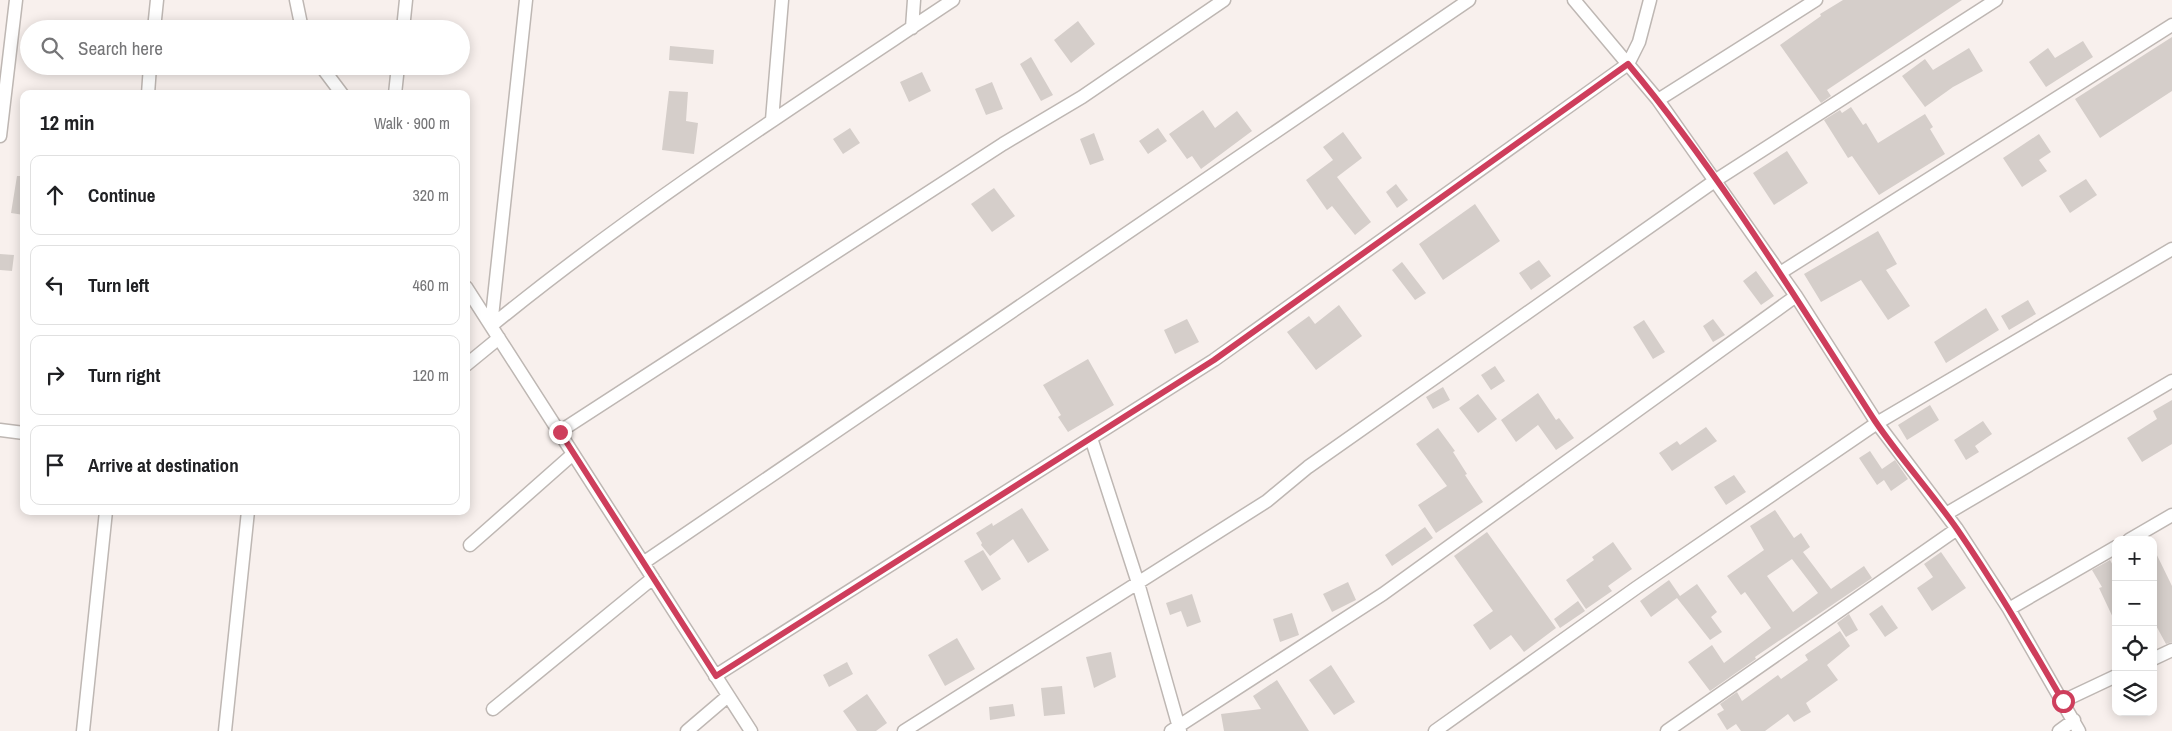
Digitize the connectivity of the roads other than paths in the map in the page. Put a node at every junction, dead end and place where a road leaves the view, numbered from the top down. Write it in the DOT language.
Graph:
graph roads {
  1 [pos="16,0"];
  2 [pos="157,0"];
  3 [pos="296,0"];
  4 [pos="406,0"];
  5 [pos="526,0"];
  6 [pos="782,0"];
  7 [pos="914,0"];
  8 [pos="953,0"];
  9 [pos="1224,0"];
  10 [pos="1469,0"];
  11 [pos="1574,0"];
  12 [pos="1650,0"];
  13 [pos="1816,0"];
  14 [pos="1996,0"];
  15 [pos="155,20"];
  16 [pos="300,20"];
  17 [pos="403,20"];
  18 [pos="2172,25"];
  19 [pos="912,28"];
  20 [pos="1628,64"];
  21 [pos="149,75"];
  22 [pos="328,75"];
  23 [pos="397,75"];
  24 [pos="148,90"];
  25 [pos="339,90"];
  26 [pos="395,90"];
  27 [pos="1658,100"];
  28 [pos="772,120"];
  29 [pos="0,136"];
  30 [pos="1716,180"];
  31 [pos="2172,249"];
  32 [pos="1780,273"];
  33 [pos="470,293"];
  34 [pos="1796,296"];
  35 [pos="491,326"];
  36 [pos="499,338"];
  37 [pos="470,362"];
  38 [pos="2172,381"];
  39 [pos="1877,423"];
  40 [pos="0,430"];
  41 [pos="20,432"];
  42 [pos="560,432"];
  43 [pos="1091,438"];
  44 [pos="573,454"];
  45 [pos="1946,514"];
  46 [pos="106,515"];
  47 [pos="248,515"];
  48 [pos="2172,515"];
  49 [pos="1957,529"];
  50 [pos="2136,536"];
  51 [pos="470,545"];
  52 [pos="2112,549"];
  53 [pos="643,563"];
  54 [pos="653,578"];
  55 [pos="1138,583"];
  56 [pos="2009,609"];
  57 [pos="2172,650"];
  58 [pos="2157,657"];
  59 [pos="716,676"];
  60 [pos="2112,678"];
  61 [pos="728,696"];
  62 [pos="2063,701"];
  63 [pos="493,709"];
  64 [pos="2077,726"];
  65 [pos="1177,729"];
  66 [pos="84,731"];
  67 [pos="225,731"];
  68 [pos="687,731"];
  69 [pos="751,731"];
  70 [pos="904,731"];
  71 [pos="1435,731"];
  72 [pos="1667,731"];
  73 [pos="2059,731"];
  1 -- 29 [label="street"];
  2 -- 15 [label="street"];
  3 -- 16 [label="street"];
  4 -- 17 [label="street"];
  5 -- 35 [label="street"];
  6 -- 28 [label="street"];
  7 -- 19 [label="street"];
  8 -- 19 [label="street"];
  9 -- 42 [label="street"];
  10 -- 53 [label="street"];
  11 -- 20 [label="street"];
  12 -- 20 [label="street"];
  13 -- 27 [label="street"];
  14 -- 30 [label="street"];
  18 -- 32 [label="street"];
  19 -- 28 [label="street"];
  20 -- 27 [label="street"];
  20 -- 43 [label="street"];
  21 -- 24 [label="street"];
  22 -- 25 [label="street"];
  23 -- 26 [label="street"];
  27 -- 30 [label="street"];
  28 -- 35 [label="street"];
  30 -- 32 [label="street"];
  30 -- 55 [label="street"];
  31 -- 39 [label="street"];
  32 -- 34 [label="street"];
  33 -- 35 [label="street"];
  34 -- 39 [label="street"];
  34 -- 65 [label="street"];
  35 -- 36 [label="street"];
  36 -- 37 [label="street"];
  36 -- 42 [label="street"];
  38 -- 45 [label="street"];
  39 -- 45 [label="street"];
  39 -- 71 [label="street"];
  40 -- 41 [label="street"];
  42 -- 44 [label="street"];
  43 -- 55 [label="street"];
  43 -- 59 [label="street"];
  44 -- 51 [label="street"];
  44 -- 53 [label="street"];
  45 -- 49 [label="street"];
  46 -- 66 [label="street"];
  47 -- 67 [label="street"];
  48 -- 50 [label="street"];
  49 -- 56 [label="street"];
  49 -- 72 [label="street"];
  52 -- 56 [label="street"];
  53 -- 54 [label="street"];
  54 -- 59 [label="street"];
  54 -- 63 [label="street"];
  55 -- 65 [label="street"];
  55 -- 70 [label="street"];
  56 -- 62 [label="street"];
  57 -- 58 [label="street"];
  59 -- 61 [label="street"];
  60 -- 62 [label="street"];
  61 -- 68 [label="street"];
  61 -- 69 [label="street"];
  62 -- 64 [label="street"];
  64 -- 73 [label="street"];
}
